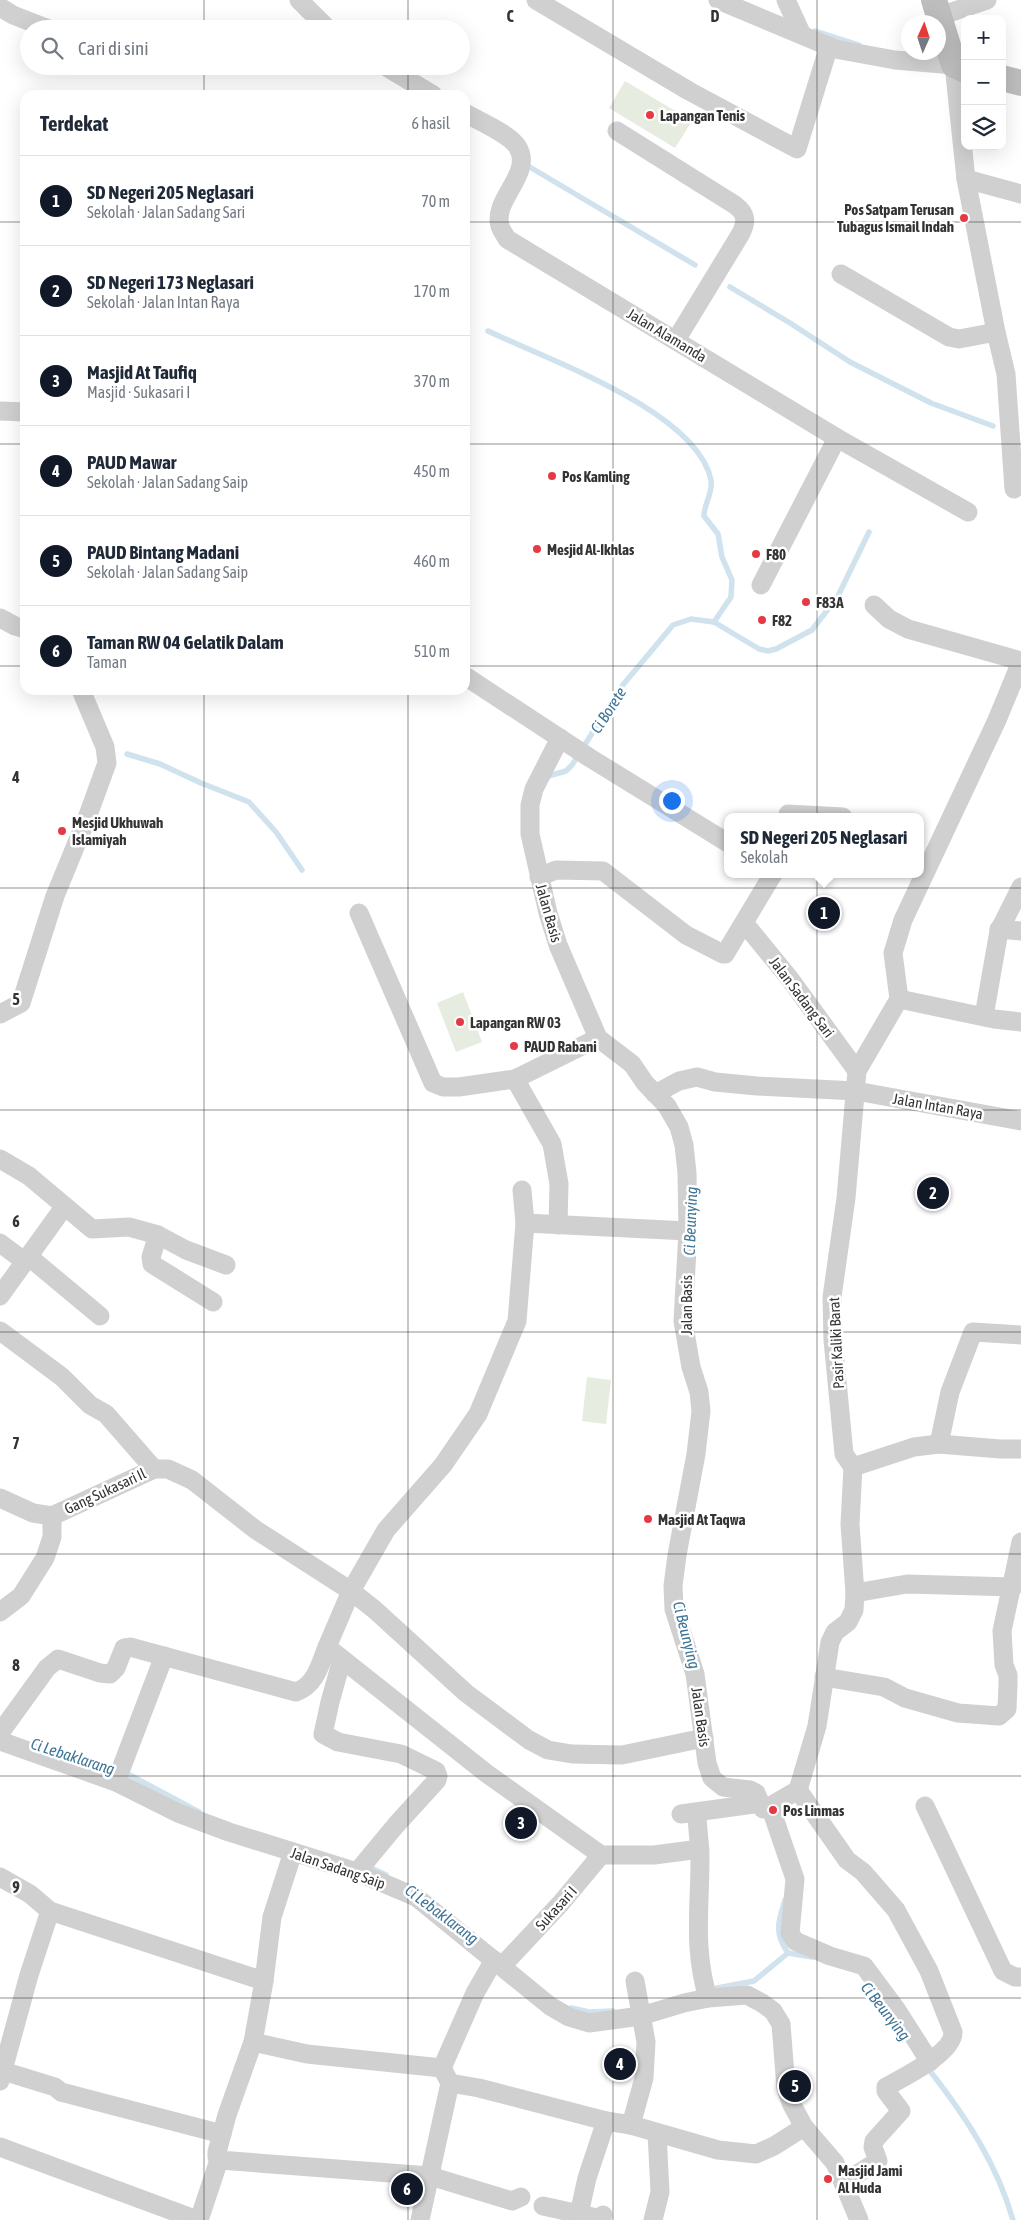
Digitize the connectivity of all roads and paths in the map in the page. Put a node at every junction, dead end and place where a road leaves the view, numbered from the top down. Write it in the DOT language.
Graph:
graph roads {
  1 [pos="299,0"];
  2 [pos="536,0"];
  3 [pos="786,0"];
  4 [pos="987,0"];
  5 [pos="723,1"];
  6 [pos="0,7"];
  7 [pos="937,8"];
  8 [pos="26,20"];
  9 [pos="319,20"];
  10 [pos="802,35"];
  11 [pos="829,46"];
  12 [pos="959,68"];
  13 [pos="400,75"];
  14 [pos="1006,79"];
  15 [pos="1021,83"];
  16 [pos="425,90"];
  17 [pos="470,116"];
  18 [pos="617,131"];
  19 [pos="966,179"];
  20 [pos="1021,194"];
  21 [pos="841,274"];
  22 [pos="996,332"];
  23 [pos="676,340"];
  24 [pos="0,411"];
  25 [pos="20,412"];
  26 [pos="838,438"];
  27 [pos="1014,489"];
  28 [pos="968,512"];
  29 [pos="761,585"];
  30 [pos="874,605"];
  31 [pos="0,618"];
  32 [pos="20,628"];
  33 [pos="1021,662"];
  34 [pos="470,679"];
  35 [pos="83,695"];
  36 [pos="571,745"];
  37 [pos="724,841"];
  38 [pos="927,849"];
  39 [pos="544,875"];
  40 [pos="771,878"];
  41 [pos="917,878"];
  42 [pos="1021,886"];
  43 [pos="359,913"];
  44 [pos="745,924"];
  45 [pos="999,929"];
  46 [pos="1021,931"];
  47 [pos="899,999"];
  48 [pos="0,1014"];
  49 [pos="984,1016"];
  50 [pos="1021,1022"];
  51 [pos="598,1038"];
  52 [pos="857,1071"];
  53 [pos="515,1079"];
  54 [pos="856,1091"];
  55 [pos="655,1094"];
  56 [pos="1021,1121"];
  57 [pos="0,1159"];
  58 [pos="522,1190"];
  59 [pos="64,1207"];
  60 [pos="524,1223"];
  61 [pos="558,1225"];
  62 [pos="688,1231"];
  63 [pos="158,1235"];
  64 [pos="0,1243"];
  65 [pos="26,1258"];
  66 [pos="226,1265"];
  67 [pos="0,1296"];
  68 [pos="213,1302"];
  69 [pos="100,1316"];
  70 [pos="0,1331"];
  71 [pos="1021,1335"];
  72 [pos="940,1444"];
  73 [pos="1021,1449"];
  74 [pos="853,1467"];
  75 [pos="154,1469"];
  76 [pos="0,1498"];
  77 [pos="52,1516"];
  78 [pos="1021,1542"];
  79 [pos="1016,1576"];
  80 [pos="351,1591"];
  81 [pos="855,1593"];
  82 [pos="0,1612"];
  83 [pos="327,1647"];
  84 [pos="164,1656"];
  85 [pos="342,1659"];
  86 [pos="824,1677"];
  87 [pos="2,1734"];
  88 [pos="704,1738"];
  89 [pos="119,1776"];
  90 [pos="798,1790"];
  91 [pos="766,1806"];
  92 [pos="924,1806"];
  93 [pos="700,1849"];
  94 [pos="293,1852"];
  95 [pos="601,1855"];
  96 [pos="361,1868"];
  97 [pos="0,1877"];
  98 [pos="50,1911"];
  99 [pos="502,1962"];
  100 [pos="1021,1977"];
  101 [pos="264,1981"];
  102 [pos="635,1981"];
  103 [pos="706,1992"];
  104 [pos="641,2011"];
  105 [pos="253,2042"];
  106 [pos="930,2062"];
  107 [pos="446,2076"];
  108 [pos="1,2078"];
  109 [pos="606,2121"];
  110 [pos="631,2125"];
  111 [pos="804,2127"];
  112 [pos="657,2132"];
  113 [pos="222,2134"];
  114 [pos="0,2147"];
  115 [pos="219,2160"];
  116 [pos="430,2176"];
  117 [pos="843,2183"];
  118 [pos="521,2197"];
  119 [pos="543,2206"];
  120 [pos="603,2215"];
  121 [pos="582,2217"];
  122 [pos="198,2220"];
  123 [pos="420,2220"];
  124 [pos="653,2220"];
  125 [pos="858,2220"];
  1 -- 9 [label="street"];
  2 -- 11 [label="street"];
  3 -- 10 [label="street"];
  4 -- 7 [label="street"];
  5 -- 10 [label="street"];
  6 -- 8 [label="street"];
  7 -- 12 [label="main road"];
  10 -- 11 [label="street"];
  11 -- 12 [label="street"];
  12 -- 19 [label="street"];
  13 -- 16 [label="street"];
  14 -- 15 [label="main road"];
  17 -- 23 [label="street, Jalan Alamanda"];
  18 -- 23 [label="street"];
  19 -- 20 [label="street"];
  19 -- 22 [label="street"];
  21 -- 22 [label="street"];
  22 -- 27 [label="street"];
  23 -- 26 [label="street, Jalan Alamanda"];
  24 -- 25 [label="street"];
  26 -- 28 [label="street, Jalan Alamanda"];
  26 -- 29 [label="street"];
  30 -- 33 [label="street"];
  31 -- 32 [label="street"];
  33 -- 38 [label="street"];
  34 -- 36 [label="street"];
  35 -- 48 [label="street"];
  36 -- 37 [label="street"];
  36 -- 39 [label="street, Jalan Basis"];
  39 -- 44 [label="street"];
  39 -- 51 [label="street, Jalan Basis"];
  40 -- 44 [label="street"];
  41 -- 47 [label="street"];
  42 -- 45 [label="street"];
  43 -- 53 [label="street"];
  44 -- 52 [label="street, Jalan Sadang Sari"];
  45 -- 46 [label="street"];
  45 -- 49 [label="street"];
  47 -- 49 [label="street"];
  47 -- 52 [label="street"];
  49 -- 50 [label="street"];
  51 -- 53 [label="street"];
  51 -- 55 [label="street, Jalan Basis"];
  52 -- 54 [label="street, Pasir Kaliki Barat"];
  53 -- 61 [label="street"];
  54 -- 55 [label="street, Jalan Intan Raya"];
  54 -- 56 [label="street, Jalan Intan Raya"];
  54 -- 74 [label="street, Pasir Kaliki Barat"];
  55 -- 62 [label="street, Jalan Basis"];
  57 -- 59 [label="street"];
  58 -- 60 [label="street"];
  59 -- 63 [label="street"];
  59 -- 65 [label="street"];
  60 -- 61 [label="street"];
  60 -- 80 [label="street"];
  61 -- 62 [label="street"];
  62 -- 88 [label="street, Jalan Basis"];
  63 -- 66 [label="street"];
  63 -- 68 [label="street"];
  64 -- 65 [label="street"];
  65 -- 67 [label="street"];
  65 -- 69 [label="street"];
  70 -- 75 [label="street"];
  71 -- 72 [label="street"];
  72 -- 73 [label="street"];
  72 -- 74 [label="street"];
  74 -- 81 [label="street, Pasir Kaliki Barat"];
  75 -- 77 [label="street, Gang Sukasari Il"];
  75 -- 80 [label="street"];
  76 -- 77 [label="street, Gang Sukasari Il"];
  77 -- 82 [label="street"];
  78 -- 79 [label="street"];
  79 -- 81 [label="street"];
  79 -- 86 [label="street"];
  80 -- 83 [label="street"];
  80 -- 88 [label="street"];
  81 -- 86 [label="street, Pasir Kaliki Barat"];
  83 -- 84 [label="street"];
  83 -- 85 [label="street"];
  84 -- 87 [label="street"];
  84 -- 89 [label="street"];
  85 -- 95 [label="street"];
  85 -- 96 [label="street"];
  86 -- 90 [label="street, Pasir Kaliki Barat"];
  87 -- 89 [label="street, Jalan Sadang Saip"];
  88 -- 91 [label="street, Jalan Basis"];
  89 -- 94 [label="street, Jalan Sadang Saip"];
  90 -- 91 [label="street"];
  90 -- 106 [label="street"];
  91 -- 93 [label="street"];
  91 -- 106 [label="street"];
  92 -- 100 [label="street"];
  93 -- 95 [label="street"];
  93 -- 103 [label="street"];
  94 -- 96 [label="street, Jalan Sadang Saip"];
  94 -- 101 [label="street"];
  95 -- 99 [label="street, Sukasari I"];
  96 -- 99 [label="street, Jalan Sadang Saip"];
  97 -- 98 [label="street"];
  98 -- 101 [label="street"];
  98 -- 108 [label="street"];
  99 -- 104 [label="street, Jalan Sadang Saip"];
  99 -- 107 [label="street, Sukasari I"];
  101 -- 105 [label="street"];
  102 -- 104 [label="street"];
  103 -- 104 [label="street, Jalan Sadang Saip"];
  103 -- 111 [label="street, Jalan Sadang Saip"];
  104 -- 110 [label="street"];
  105 -- 107 [label="street"];
  105 -- 113 [label="street"];
  106 -- 117 [label="street"];
  107 -- 109 [label="street"];
  107 -- 116 [label="street, Sukasari I"];
  108 -- 113 [label="street"];
  109 -- 110 [label="street"];
  109 -- 121 [label="street"];
  110 -- 112 [label="street"];
  111 -- 112 [label="street"];
  111 -- 117 [label="street, Jalan Sadang Saip"];
  112 -- 124 [label="street"];
  113 -- 115 [label="street"];
  114 -- 122 [label="street"];
  115 -- 116 [label="street"];
  115 -- 122 [label="street"];
  116 -- 118 [label="street"];
  116 -- 123 [label="street, Sukasari I"];
  117 -- 125 [label="street, Jalan Sadang Saip"];
  119 -- 121 [label="street"];
  120 -- 121 [label="street"];
}
